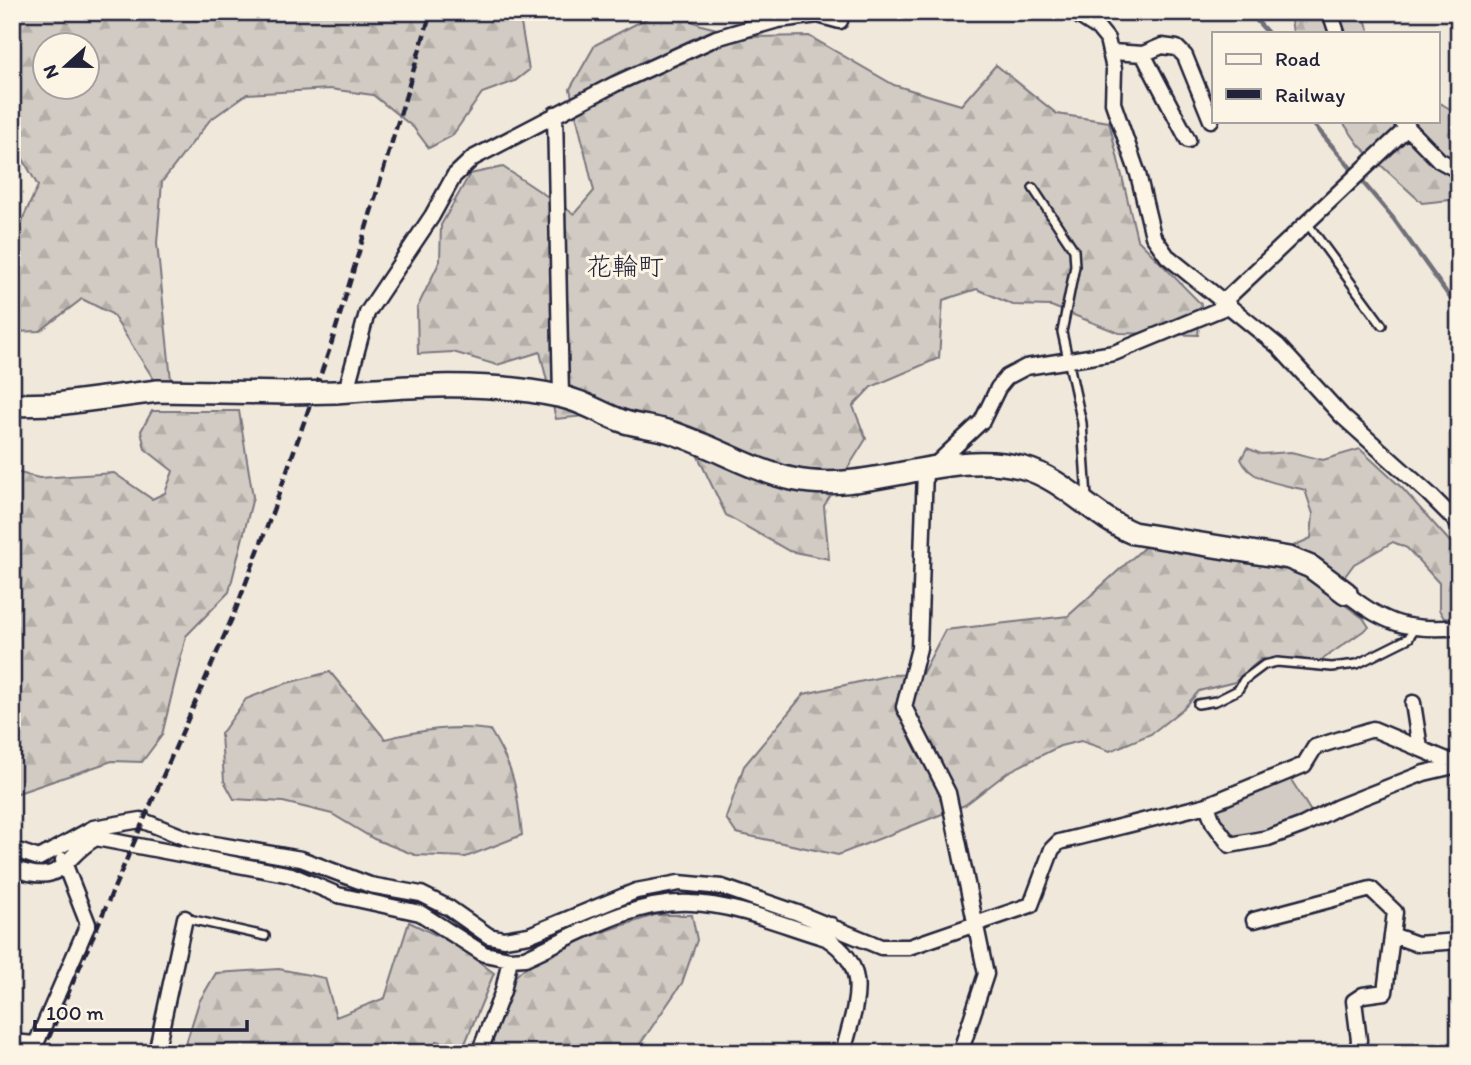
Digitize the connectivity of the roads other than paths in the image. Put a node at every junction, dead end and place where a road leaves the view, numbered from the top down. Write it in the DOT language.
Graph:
graph roads {
  1 [pos="1073,12"];
  2 [pos="1330,12"];
  3 [pos="840,21"];
  4 [pos="1337,32"];
  5 [pos="1459,42"];
  6 [pos="1112,52"];
  7 [pos="1143,54"];
  8 [pos="1459,56"];
  9 [pos="555,114"];
  10 [pos="1210,120"];
  11 [pos="1405,124"];
  12 [pos="1188,140"];
  13 [pos="1459,171"];
  14 [pos="1033,188"];
  15 [pos="1307,223"];
  16 [pos="1226,304"];
  17 [pos="1382,326"];
  18 [pos="1067,359"];
  19 [pos="341,391"];
  20 [pos="561,396"];
  21 [pos="12,405"];
  22 [pos="928,468"];
  23 [pos="1088,506"];
  24 [pos="1459,524"];
  25 [pos="1346,593"];
  26 [pos="1459,627"];
  27 [pos="1413,628"];
  28 [pos="1413,703"];
  29 [pos="1198,704"];
  30 [pos="1420,748"];
  31 [pos="1458,765"];
  32 [pos="1207,805"];
  33 [pos="12,849"];
  34 [pos="59,849"];
  35 [pos="12,868"];
  36 [pos="65,868"];
  37 [pos="185,918"];
  38 [pos="1254,920"];
  39 [pos="974,924"];
  40 [pos="828,931"];
  41 [pos="1392,935"];
  42 [pos="265,936"];
  43 [pos="1459,941"];
  44 [pos="510,959"];
  45 [pos="12,1042"];
  46 [pos="34,1049"];
  47 [pos="156,1053"];
  48 [pos="478,1053"];
  49 [pos="843,1053"];
  50 [pos="960,1053"];
  51 [pos="1356,1053"];
  1 -- 6 [label="street"];
  2 -- 4 [label="street"];
  3 -- 9 [label="street"];
  5 -- 8 [label="lane"];
  6 -- 7 [label="street"];
  6 -- 16 [label="street"];
  7 -- 10 [label="street"];
  7 -- 12 [label="street"];
  9 -- 19 [label="street"];
  9 -- 20 [label="street"];
  11 -- 13 [label="street"];
  11 -- 15 [label="street"];
  14 -- 18 [label="lane"];
  15 -- 16 [label="street"];
  15 -- 17 [label="lane"];
  16 -- 18 [label="street"];
  16 -- 24 [label="street"];
  18 -- 22 [label="street"];
  18 -- 23 [label="lane"];
  19 -- 20 [label="street"];
  19 -- 21 [label="street, bridge"];
  20 -- 22 [label="street"];
  22 -- 23 [label="street"];
  22 -- 39 [label="street"];
  23 -- 25 [label="street"];
  25 -- 27 [label="street"];
  26 -- 27 [label="street"];
  27 -- 29 [label="lane"];
  28 -- 30 [label="street"];
  30 -- 31 [label="street"];
  30 -- 32 [label="street"];
  31 -- 32 [label="street"];
  32 -- 39 [label="street"];
  33 -- 34 [label="street"];
  34 -- 36 [label="street"];
  34 -- 40 [label="street"];
  35 -- 36 [label="street"];
  36 -- 44 [label="street"];
  36 -- 46 [label="street"];
  37 -- 42 [label="lane"];
  37 -- 47 [label="street"];
  38 -- 41 [label="street"];
  39 -- 40 [label="street"];
  39 -- 50 [label="street"];
  40 -- 44 [label="street"];
  40 -- 49 [label="street"];
  41 -- 43 [label="street"];
  41 -- 51 [label="street"];
  44 -- 48 [label="street"];
  45 -- 46 [label="street"];
}
